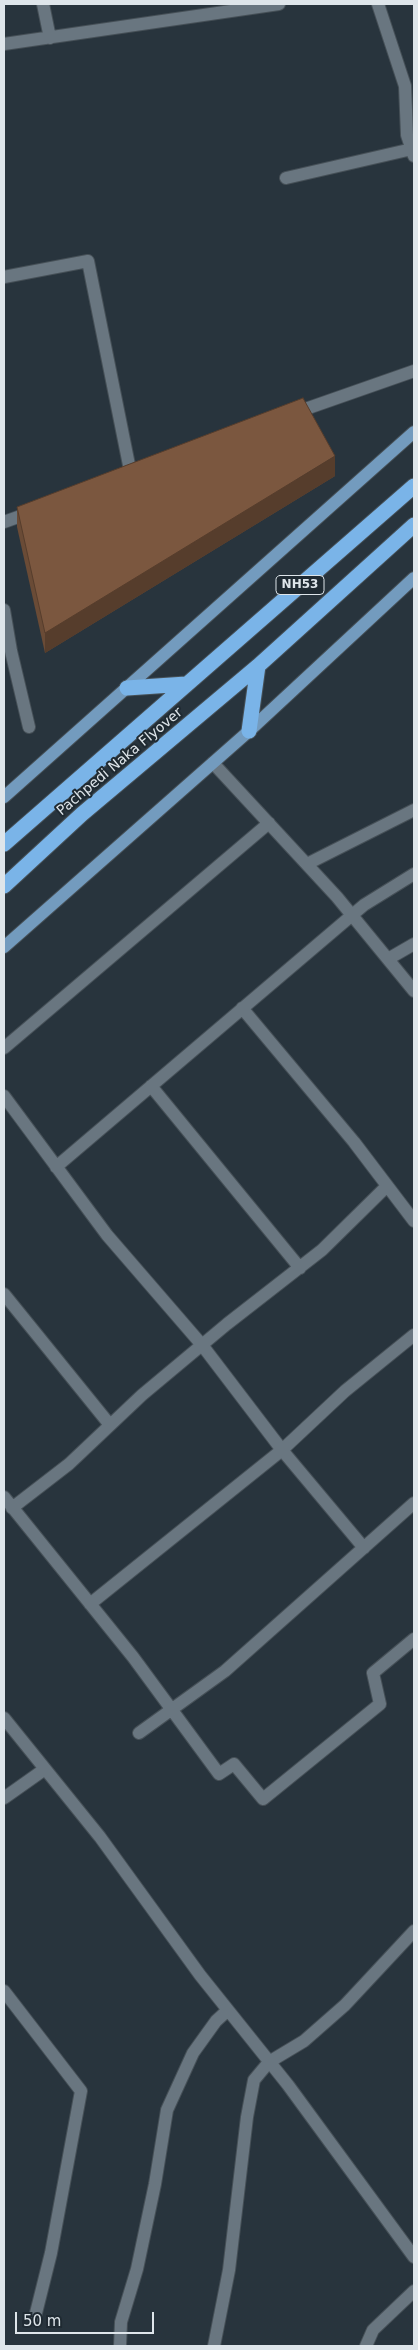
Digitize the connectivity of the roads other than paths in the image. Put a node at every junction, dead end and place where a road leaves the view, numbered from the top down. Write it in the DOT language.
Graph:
graph roads {
  1 [pos="43,4"];
  2 [pos="279,4"];
  3 [pos="378,4"];
  4 [pos="50,38"];
  5 [pos="4,44"];
  6 [pos="413,153"];
  7 [pos="286,178"];
  8 [pos="4,277"];
  9 [pos="414,371"];
  10 [pos="282,418"];
  11 [pos="414,432"];
  12 [pos="130,475"];
  13 [pos="414,486"];
  14 [pos="40,509"];
  15 [pos="4,522"];
  16 [pos="414,524"];
  17 [pos="414,578"];
  18 [pos="4,610"];
  19 [pos="7,652"];
  20 [pos="258,666"];
  21 [pos="186,684"];
  22 [pos="127,688"];
  23 [pos="29,727"];
  24 [pos="249,731"];
  25 [pos="213,763"];
  26 [pos="4,797"];
  27 [pos="414,810"];
  28 [pos="269,823"];
  29 [pos="4,844"];
  30 [pos="307,864"];
  31 [pos="414,874"];
  32 [pos="4,886"];
  33 [pos="352,916"];
  34 [pos="414,944"];
  35 [pos="4,947"];
  36 [pos="388,959"];
  37 [pos="414,990"];
  38 [pos="242,1008"];
  39 [pos="4,1048"];
  40 [pos="151,1086"];
  41 [pos="4,1096"];
  42 [pos="56,1167"];
  43 [pos="387,1186"];
  44 [pos="414,1221"];
  45 [pos="300,1268"];
  46 [pos="4,1294"];
  47 [pos="414,1335"];
  48 [pos="202,1345"];
  49 [pos="110,1425"];
  50 [pos="282,1450"];
  51 [pos="4,1497"];
  52 [pos="414,1503"];
  53 [pos="12,1508"];
  54 [pos="364,1548"];
  55 [pos="90,1604"];
  56 [pos="414,1639"];
  57 [pos="171,1710"];
  58 [pos="4,1718"];
  59 [pos="139,1733"];
  60 [pos="45,1768"];
  61 [pos="4,1798"];
  62 [pos="414,1931"];
  63 [pos="4,1991"];
  64 [pos="228,2010"];
  65 [pos="269,2062"];
  66 [pos="414,2257"];
  67 [pos="414,2291"];
  68 [pos="35,2317"];
  69 [pos="120,2346"];
  70 [pos="214,2346"];
  71 [pos="366,2346"];
  1 -- 4 [label="street"];
  2 -- 4 [label="street"];
  3 -- 6 [label="street"];
  4 -- 5 [label="street"];
  6 -- 7 [label="street"];
  8 -- 12 [label="street"];
  9 -- 10 [label="street"];
  11 -- 22 [label="main road"];
  13 -- 21 [label="highway, NH53"];
  14 -- 15 [label="street"];
  16 -- 20 [label="highway, NH53"];
  17 -- 24 [label="main road"];
  18 -- 19 [label="street"];
  19 -- 23 [label="street"];
  20 -- 24 [label="highway"];
  20 -- 32 [label="highway, Pachpedi Naka Flyover / NH53"];
  21 -- 22 [label="highway"];
  21 -- 29 [label="highway, Pachpedi Naka Flyover / NH53"];
  22 -- 26 [label="main road"];
  24 -- 25 [label="main road"];
  25 -- 28 [label="street"];
  25 -- 35 [label="main road"];
  27 -- 30 [label="street"];
  28 -- 30 [label="street"];
  28 -- 39 [label="street"];
  30 -- 33 [label="street"];
  31 -- 33 [label="street"];
  33 -- 36 [label="street"];
  33 -- 38 [label="street"];
  34 -- 36 [label="street"];
  36 -- 37 [label="street"];
  38 -- 40 [label="street"];
  38 -- 43 [label="street"];
  40 -- 42 [label="street"];
  40 -- 45 [label="street"];
  41 -- 42 [label="street"];
  42 -- 48 [label="street"];
  43 -- 44 [label="street"];
  43 -- 45 [label="street"];
  45 -- 48 [label="street"];
  46 -- 49 [label="street"];
  47 -- 50 [label="street"];
  48 -- 49 [label="street"];
  48 -- 50 [label="street"];
  49 -- 53 [label="street"];
  50 -- 54 [label="street"];
  50 -- 55 [label="street"];
  51 -- 53 [label="street"];
  52 -- 54 [label="street"];
  53 -- 55 [label="street"];
  54 -- 57 [label="street"];
  55 -- 57 [label="street"];
  56 -- 57 [label="street"];
  57 -- 59 [label="street"];
  58 -- 60 [label="street"];
  60 -- 61 [label="street"];
  60 -- 64 [label="street"];
  62 -- 65 [label="street"];
  63 -- 68 [label="street"];
  64 -- 65 [label="street"];
  64 -- 69 [label="street"];
  65 -- 66 [label="street"];
  65 -- 70 [label="street"];
  67 -- 71 [label="street"];
}
